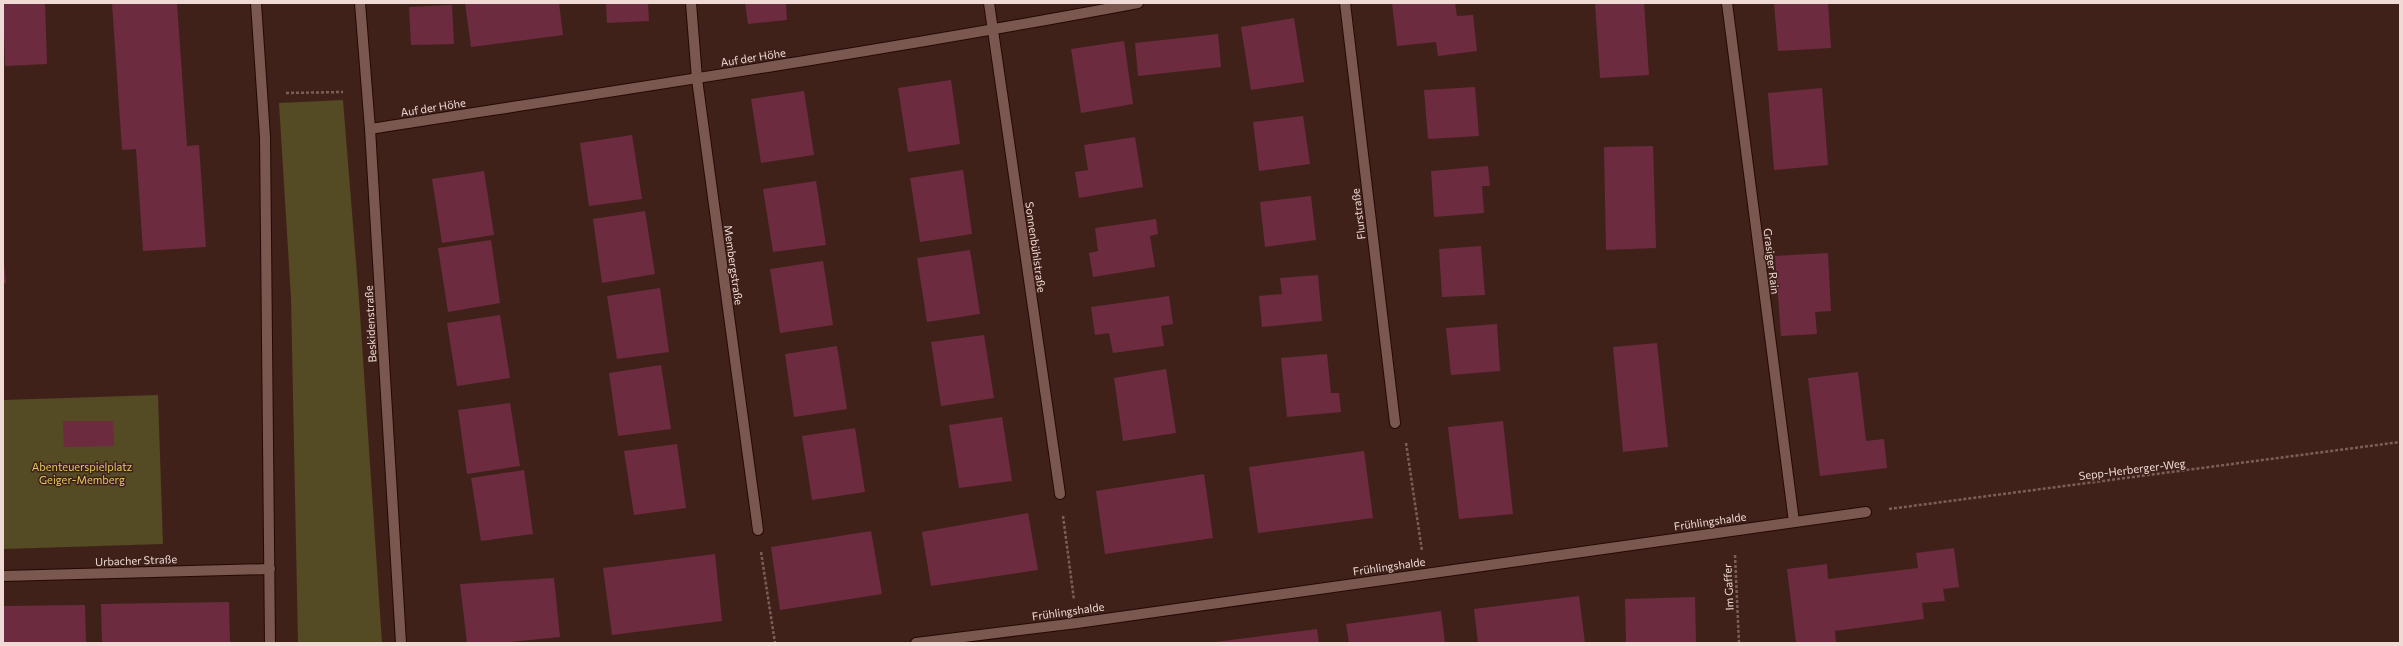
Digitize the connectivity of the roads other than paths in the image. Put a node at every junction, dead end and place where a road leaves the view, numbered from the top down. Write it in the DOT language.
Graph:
graph roads {
  1 [pos="256,3"];
  2 [pos="360,3"];
  3 [pos="691,3"];
  4 [pos="990,3"];
  5 [pos="1138,3"];
  6 [pos="1345,3"];
  7 [pos="1727,3"];
  8 [pos="993,30"];
  9 [pos="697,79"];
  10 [pos="370,128"];
  11 [pos="1395,423"];
  12 [pos="1060,494"];
  13 [pos="1866,512"];
  14 [pos="1794,522"];
  15 [pos="758,530"];
  16 [pos="270,569"];
  17 [pos="3,576"];
  18 [pos="270,643"];
  19 [pos="401,643"];
  20 [pos="916,643"];
  1 -- 16 [label="street"];
  2 -- 10 [label="street, Beskidenstraße"];
  3 -- 9 [label="street, Membergstraße"];
  4 -- 8 [label="street, Sonnenbühlstraße"];
  5 -- 8 [label="street, Auf der Höhe"];
  6 -- 11 [label="street, Flurstraße"];
  7 -- 14 [label="street, Grasiger Rain"];
  8 -- 9 [label="street, Auf der Höhe"];
  8 -- 12 [label="street, Sonnenbühlstraße"];
  9 -- 10 [label="street, Auf der Höhe"];
  9 -- 15 [label="street, Membergstraße"];
  10 -- 19 [label="street, Beskidenstraße"];
  13 -- 14 [label="street, Frühlingshalde"];
  14 -- 20 [label="street, Frühlingshalde"];
  16 -- 17 [label="street, Urbacher Straße"];
  16 -- 18 [label="street"];
}
